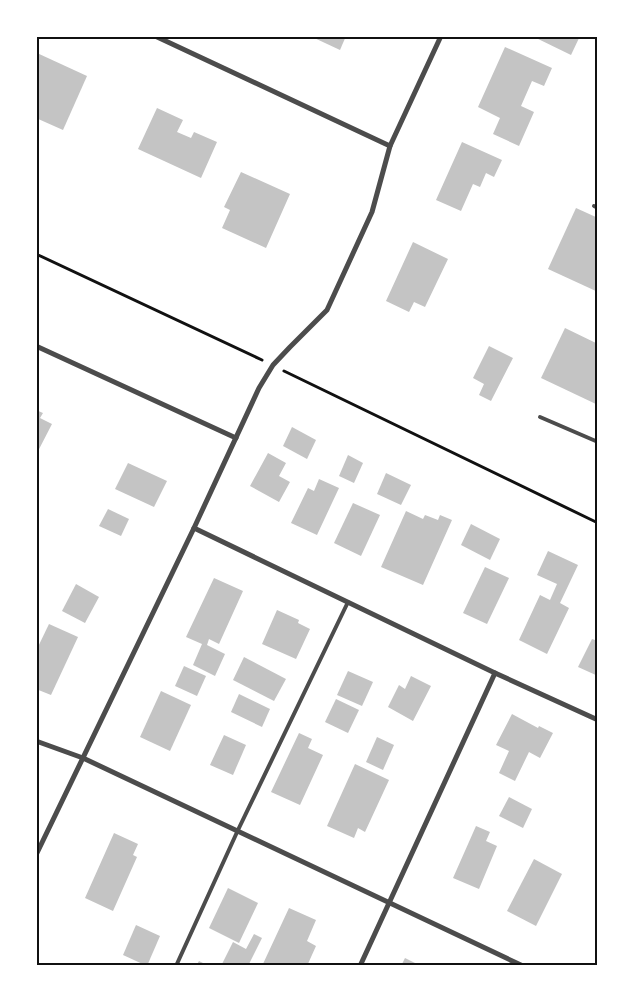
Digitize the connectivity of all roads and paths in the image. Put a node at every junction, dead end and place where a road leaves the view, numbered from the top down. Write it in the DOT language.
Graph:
graph roads {
  1 [pos="155,36"];
  2 [pos="441,36"];
  3 [pos="390,146"];
  4 [pos="36,254"];
  5 [pos="36,346"];
  6 [pos="273,366"];
  7 [pos="540,417"];
  8 [pos="236,438"];
  9 [pos="598,442"];
  10 [pos="598,523"];
  11 [pos="194,528"];
  12 [pos="348,602"];
  13 [pos="495,673"];
  14 [pos="598,720"];
  15 [pos="36,741"];
  16 [pos="83,758"];
  17 [pos="238,830"];
  18 [pos="36,855"];
  19 [pos="389,902"];
  20 [pos="176,966"];
  21 [pos="360,966"];
  22 [pos="523,966"];
  1 -- 3 [label="street"];
  2 -- 3 [label="street"];
  3 -- 6 [label="street"];
  4 -- 6 [label="path"];
  5 -- 8 [label="street"];
  6 -- 8 [label="street"];
  6 -- 10 [label="path"];
  7 -- 9 [label="lane"];
  8 -- 11 [label="street"];
  11 -- 12 [label="street"];
  11 -- 16 [label="street"];
  12 -- 13 [label="street"];
  12 -- 17 [label="lane"];
  13 -- 14 [label="street"];
  13 -- 19 [label="street"];
  15 -- 16 [label="street"];
  16 -- 17 [label="street"];
  16 -- 18 [label="street"];
  17 -- 19 [label="street"];
  17 -- 20 [label="lane"];
  19 -- 21 [label="street"];
  19 -- 22 [label="street"];
}
